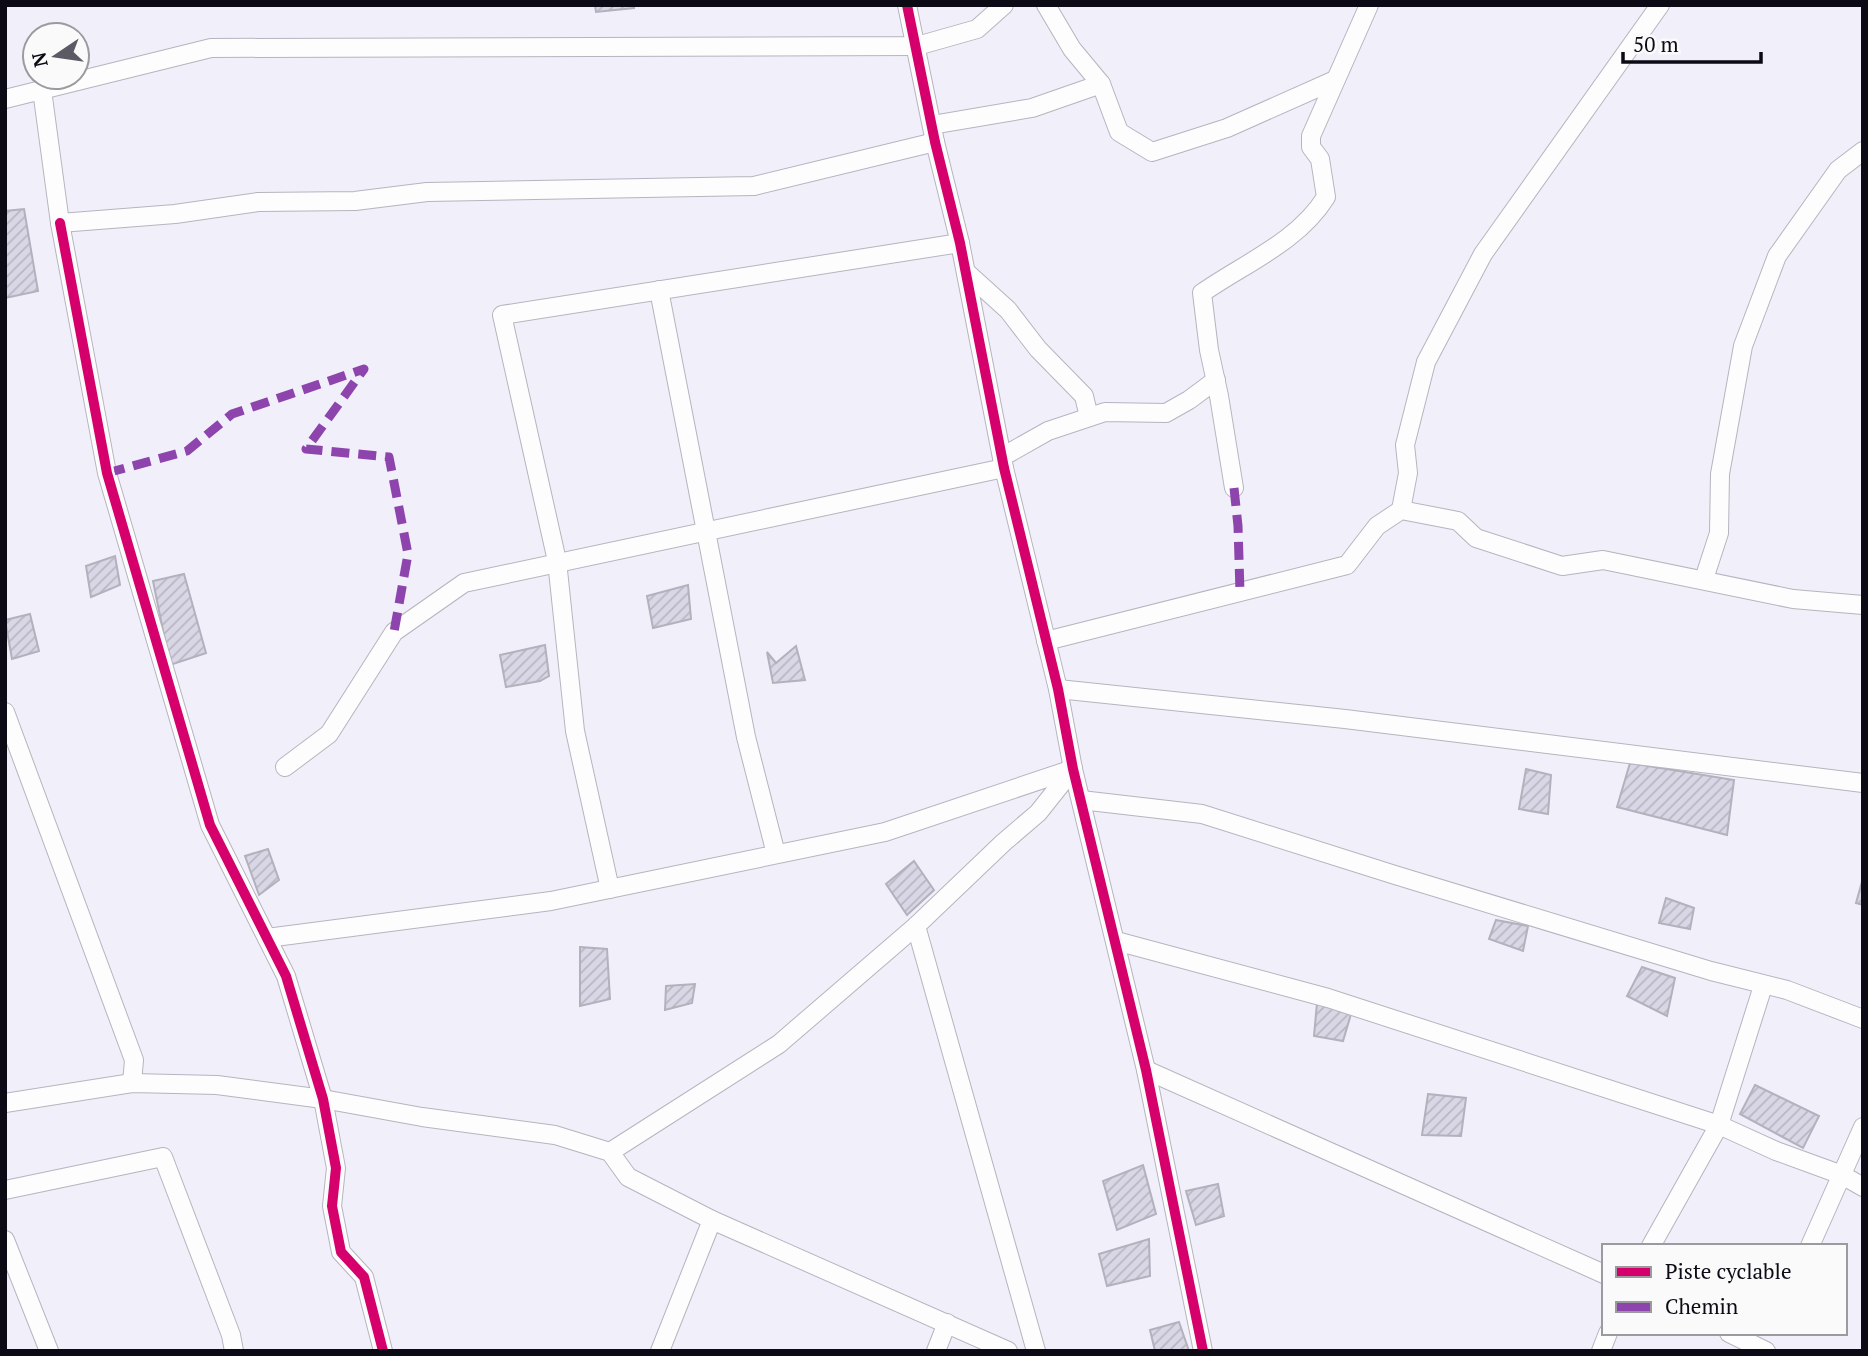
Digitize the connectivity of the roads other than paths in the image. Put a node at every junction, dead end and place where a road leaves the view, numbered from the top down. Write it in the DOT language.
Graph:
graph roads {
  1 [pos="908,5"];
  2 [pos="1004,5"];
  3 [pos="1046,5"];
  4 [pos="1370,5"];
  5 [pos="1660,5"];
  6 [pos="917,46"];
  7 [pos="91,78"];
  8 [pos="1335,80"];
  9 [pos="1101,83"];
  10 [pos="38,91"];
  11 [pos="42,91"];
  12 [pos="5,99"];
  13 [pos="934,133"];
  14 [pos="1863,151"];
  15 [pos="60,223"];
  16 [pos="960,243"];
  17 [pos="966,272"];
  18 [pos="659,290"];
  19 [pos="1216,380"];
  20 [pos="1089,417"];
  21 [pos="1003,463"];
  22 [pos="1234,488"];
  23 [pos="1401,510"];
  24 [pos="705,531"];
  25 [pos="557,561"];
  26 [pos="1704,579"];
  27 [pos="1863,605"];
  28 [pos="1046,640"];
  29 [pos="1058,689"];
  30 [pos="5,712"];
  31 [pos="285,767"];
  32 [pos="1073,769"];
  33 [pos="1863,783"];
  34 [pos="1081,800"];
  35 [pos="776,854"];
  36 [pos="610,889"];
  37 [pos="916,926"];
  38 [pos="267,938"];
  39 [pos="1116,941"];
  40 [pos="1763,986"];
  41 [pos="1863,1019"];
  42 [pos="1146,1070"];
  43 [pos="132,1083"];
  44 [pos="323,1099"];
  45 [pos="5,1103"];
  46 [pos="1719,1125"];
  47 [pos="1863,1127"];
  48 [pos="610,1152"];
  49 [pos="1842,1175"];
  50 [pos="1863,1187"];
  51 [pos="5,1190"];
  52 [pos="712,1220"];
  53 [pos="5,1240"];
  54 [pos="1652,1244"];
  55 [pos="1811,1244"];
  56 [pos="1602,1273"];
  57 [pos="947,1323"];
  58 [pos="1735,1335"];
  59 [pos="1765,1346"];
  60 [pos="49,1351"];
  61 [pos="234,1351"];
  62 [pos="383,1351"];
  63 [pos="660,1351"];
  64 [pos="936,1351"];
  65 [pos="1008,1351"];
  66 [pos="1036,1351"];
  67 [pos="1203,1351"];
  1 -- 6 [label="street"];
  2 -- 6 [label="street"];
  3 -- 9 [label="street"];
  4 -- 8 [label="street"];
  5 -- 23 [label="street"];
  6 -- 7 [label="street"];
  6 -- 13 [label="street"];
  8 -- 9 [label="street"];
  8 -- 19 [label="street"];
  9 -- 13 [label="street"];
  10 -- 12 [label="street"];
  11 -- 15 [label="street"];
  13 -- 15 [label="street"];
  13 -- 16 [label="street"];
  14 -- 26 [label="street"];
  15 -- 38 [label="street"];
  16 -- 17 [label="street"];
  16 -- 18 [label="street"];
  17 -- 20 [label="street"];
  17 -- 21 [label="street"];
  18 -- 24 [label="street"];
  18 -- 25 [label="street"];
  19 -- 20 [label="street"];
  19 -- 22 [label="street"];
  20 -- 21 [label="street"];
  21 -- 24 [label="street"];
  21 -- 28 [label="street"];
  23 -- 26 [label="street"];
  23 -- 28 [label="street"];
  24 -- 25 [label="street"];
  24 -- 35 [label="street"];
  25 -- 31 [label="street"];
  25 -- 36 [label="street"];
  26 -- 27 [label="street"];
  28 -- 29 [label="street"];
  29 -- 32 [label="street"];
  29 -- 33 [label="street"];
  30 -- 43 [label="street"];
  32 -- 34 [label="street"];
  32 -- 35 [label="street"];
  32 -- 37 [label="street"];
  34 -- 39 [label="street"];
  34 -- 40 [label="street"];
  35 -- 36 [label="street"];
  36 -- 38 [label="street"];
  37 -- 48 [label="street"];
  37 -- 66 [label="street"];
  38 -- 44 [label="street"];
  39 -- 42 [label="street"];
  39 -- 46 [label="street"];
  40 -- 41 [label="street"];
  40 -- 46 [label="street"];
  42 -- 56 [label="street"];
  42 -- 67 [label="street"];
  43 -- 44 [label="street"];
  43 -- 45 [label="street"];
  44 -- 48 [label="street"];
  44 -- 62 [label="street"];
  46 -- 49 [label="street"];
  46 -- 54 [label="street"];
  47 -- 49 [label="street"];
  48 -- 52 [label="street"];
  49 -- 50 [label="street"];
  49 -- 55 [label="street"];
  51 -- 61 [label="street"];
  52 -- 57 [label="street"];
  52 -- 63 [label="street"];
  53 -- 60 [label="street"];
  57 -- 64 [label="street"];
  57 -- 65 [label="street"];
  58 -- 59 [label="street"];
}
